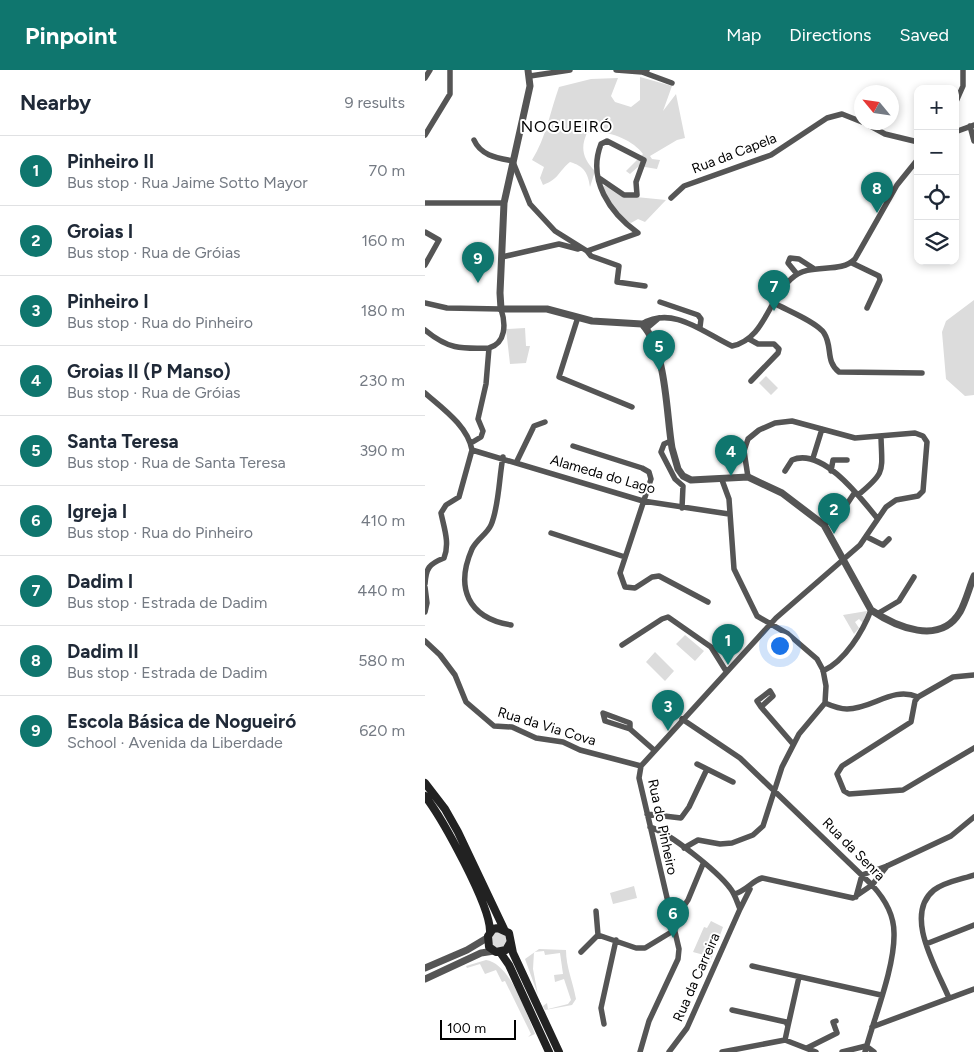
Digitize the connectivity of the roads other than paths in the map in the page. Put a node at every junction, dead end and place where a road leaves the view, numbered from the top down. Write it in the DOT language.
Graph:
graph roads {
  1 [pos="430,70"];
  2 [pos="450,70"];
  3 [pos="570,70"];
  4 [pos="617,70"];
  5 [pos="963,70"];
  6 [pos="644,71"];
  7 [pos="539,72"];
  8 [pos="529,73"];
  9 [pos="425,78"];
  10 [pos="672,82"];
  11 [pos="959,95"];
  12 [pos="854,119"];
  13 [pos="972,126"];
  14 [pos="877,130"];
  15 [pos="959,131"];
  16 [pos="425,135"];
  17 [pos="474,140"];
  18 [pos="914,141"];
  19 [pos="974,141"];
  20 [pos="513,161"];
  21 [pos="914,164"];
  22 [pos="599,178"];
  23 [pos="671,198"];
  24 [pos="425,203"];
  25 [pos="504,203"];
  26 [pos="425,232"];
  27 [pos="580,249"];
  28 [pos="587,251"];
  29 [pos="501,257"];
  30 [pos="852,263"];
  31 [pos="425,265"];
  32 [pos="813,268"];
  33 [pos="797,274"];
  34 [pos="645,286"];
  35 [pos="660,302"];
  36 [pos="425,303"];
  37 [pos="774,303"];
  38 [pos="867,308"];
  39 [pos="501,309"];
  40 [pos="578,317"];
  41 [pos="644,327"];
  42 [pos="700,327"];
  43 [pos="425,330"];
  44 [pos="749,339"];
  45 [pos="489,348"];
  46 [pos="922,373"];
  47 [pos="751,381"];
  48 [pos="425,392"];
  49 [pos="632,407"];
  50 [pos="545,422"];
  51 [pos="821,430"];
  52 [pos="881,437"];
  53 [pos="671,441"];
  54 [pos="471,446"];
  55 [pos="573,446"];
  56 [pos="503,457"];
  57 [pos="813,458"];
  58 [pos="847,460"];
  59 [pos="517,462"];
  60 [pos="785,471"];
  61 [pos="831,471"];
  62 [pos="748,477"];
  63 [pos="722,480"];
  64 [pos="856,494"];
  65 [pos="643,501"];
  66 [pos="682,508"];
  67 [pos="729,514"];
  68 [pos="877,518"];
  69 [pos="824,525"];
  70 [pos="551,533"];
  71 [pos="867,537"];
  72 [pos="889,539"];
  73 [pos="625,557"];
  74 [pos="844,560"];
  75 [pos="914,577"];
  76 [pos="973,580"];
  77 [pos="425,585"];
  78 [pos="708,602"];
  79 [pos="425,612"];
  80 [pos="874,612"];
  81 [pos="770,624"];
  82 [pos="511,625"];
  83 [pos="425,641"];
  84 [pos="622,646"];
  85 [pos="823,670"];
  86 [pos="726,671"];
  87 [pos="974,675"];
  88 [pos="918,697"];
  89 [pos="825,703"];
  90 [pos="761,706"];
  91 [pos="682,719"];
  92 [pos="630,730"];
  93 [pos="793,744"];
  94 [pos="974,748"];
  95 [pos="654,750"];
  96 [pos="697,764"];
  97 [pos="641,766"];
  98 [pos="707,769"];
  99 [pos="733,782"];
  100 [pos="425,783"];
  101 [pos="774,789"];
  102 [pos="425,796"];
  103 [pos="647,814"];
  104 [pos="974,817"];
  105 [pos="650,827"];
  106 [pos="684,848"];
  107 [pos="703,864"];
  108 [pos="887,866"];
  109 [pos="974,874"];
  110 [pos="862,875"];
  111 [pos="873,885"];
  112 [pos="750,887"];
  113 [pos="734,894"];
  114 [pos="856,897"];
  115 [pos="740,909"];
  116 [pos="596,911"];
  117 [pos="672,923"];
  118 [pos="974,925"];
  119 [pos="504,929"];
  120 [pos="673,931"];
  121 [pos="489,935"];
  122 [pos="599,935"];
  123 [pos="616,940"];
  124 [pos="511,943"];
  125 [pos="926,944"];
  126 [pos="497,951"];
  127 [pos="581,952"];
  128 [pos="752,966"];
  129 [pos="425,968"];
  130 [pos="799,977"];
  131 [pos="425,979"];
  132 [pos="974,989"];
  133 [pos="881,995"];
  134 [pos="949,998"];
  135 [pos="732,1010"];
  136 [pos="836,1021"];
  137 [pos="604,1024"];
  138 [pos="788,1026"];
  139 [pos="872,1027"];
  140 [pos="785,1040"];
  141 [pos="807,1048"];
  142 [pos="866,1049"];
  143 [pos="549,1052"];
  144 [pos="559,1052"];
  145 [pos="640,1052"];
  146 [pos="669,1052"];
  147 [pos="722,1052"];
  148 [pos="816,1052"];
  149 [pos="842,1052"];
  150 [pos="874,1052"];
  1 -- 9 [label="street"];
  2 -- 16 [label="street"];
  3 -- 7 [label="street"];
  4 -- 6 [label="street"];
  5 -- 11 [label="street"];
  6 -- 10 [label="street"];
  7 -- 8 [label="street"];
  8 -- 20 [label="street"];
  12 -- 23 [label="street, Rua da Capela"];
  13 -- 15 [label="street"];
  13 -- 19 [label="street"];
  14 -- 18 [label="street, Rua da Capela"];
  17 -- 20 [label="street"];
  20 -- 25 [label="street"];
  20 -- 27 [label="street"];
  21 -- 30 [label="street"];
  22 -- 22 [label="street"];
  22 -- 28 [label="street"];
  24 -- 25 [label="street"];
  25 -- 29 [label="street"];
  26 -- 31 [label="street"];
  27 -- 28 [label="street"];
  27 -- 29 [label="street"];
  28 -- 34 [label="street"];
  29 -- 39 [label="street"];
  30 -- 32 [label="street"];
  30 -- 38 [label="street"];
  32 -- 33 [label="street"];
  32 -- 33 [label="street"];
  33 -- 37 [label="street"];
  35 -- 42 [label="street"];
  36 -- 39 [label="street"];
  37 -- 44 [label="street"];
  37 -- 46 [label="street"];
  39 -- 40 [label="street"];
  39 -- 45 [label="street"];
  40 -- 41 [label="street"];
  40 -- 49 [label="street"];
  41 -- 42 [label="street"];
  41 -- 53 [label="street"];
  42 -- 44 [label="street"];
  43 -- 45 [label="street"];
  44 -- 47 [label="street"];
  45 -- 54 [label="street"];
  48 -- 54 [label="street"];
  50 -- 59 [label="street"];
  51 -- 52 [label="street"];
  51 -- 57 [label="street"];
  51 -- 62 [label="street"];
  52 -- 64 [label="street"];
  52 -- 68 [label="street, Rua do Pinheiro"];
  53 -- 63 [label="street"];
  53 -- 66 [label="street"];
  54 -- 56 [label="street, Alameda do Lago"];
  54 -- 77 [label="street"];
  55 -- 65 [label="street"];
  56 -- 59 [label="street, Alameda do Lago"];
  56 -- 82 [label="street"];
  57 -- 60 [label="street"];
  57 -- 61 [label="street"];
  58 -- 61 [label="street"];
  59 -- 65 [label="street, Alameda do Lago"];
  61 -- 64 [label="street"];
  62 -- 63 [label="street"];
  62 -- 69 [label="street"];
  63 -- 67 [label="street"];
  64 -- 68 [label="street"];
  64 -- 69 [label="street"];
  65 -- 66 [label="street, Alameda do Lago"];
  65 -- 73 [label="street"];
  66 -- 67 [label="street, Alameda do Lago"];
  67 -- 81 [label="street"];
  68 -- 71 [label="street, Rua do Pinheiro"];
  69 -- 74 [label="street"];
  70 -- 73 [label="street"];
  71 -- 72 [label="street"];
  71 -- 74 [label="street, Rua do Pinheiro"];
  73 -- 78 [label="street"];
  74 -- 80 [label="street"];
  74 -- 81 [label="street, Rua do Pinheiro"];
  75 -- 80 [label="street"];
  76 -- 80 [label="street"];
  77 -- 79 [label="street"];
  80 -- 85 [label="street"];
  81 -- 85 [label="street"];
  81 -- 86 [label="street, Rua do Pinheiro"];
  83 -- 97 [label="street, Rua da Via Cova"];
  84 -- 86 [label="street"];
  85 -- 89 [label="street"];
  86 -- 91 [label="street, Rua do Pinheiro"];
  87 -- 88 [label="street"];
  88 -- 89 [label="street"];
  88 -- 94 [label="street"];
  89 -- 93 [label="street"];
  90 -- 93 [label="street"];
  91 -- 95 [label="street, Rua do Pinheiro"];
  91 -- 101 [label="street, Rua da Senra"];
  92 -- 95 [label="street"];
  93 -- 101 [label="street"];
  95 -- 97 [label="street, Rua do Pinheiro"];
  96 -- 98 [label="street"];
  97 -- 103 [label="street, Rua do Pinheiro"];
  98 -- 99 [label="street"];
  98 -- 103 [label="street"];
  100 -- 119 [label="main road"];
  101 -- 106 [label="street"];
  101 -- 110 [label="street, Rua da Senra"];
  102 -- 121 [label="main road"];
  103 -- 105 [label="street, Rua do Pinheiro"];
  104 -- 108 [label="street"];
  105 -- 106 [label="street"];
  105 -- 117 [label="street, Rua do Pinheiro"];
  106 -- 107 [label="street"];
  107 -- 113 [label="street"];
  107 -- 117 [label="street"];
  108 -- 110 [label="street"];
  108 -- 111 [label="street"];
  109 -- 125 [label="street"];
  110 -- 111 [label="street, Rua da Senra"];
  110 -- 114 [label="street"];
  111 -- 114 [label="street"];
  111 -- 133 [label="street, Rua da Senra"];
  112 -- 113 [label="street"];
  112 -- 114 [label="street"];
  112 -- 115 [label="street, Rua da Carreira"];
  113 -- 115 [label="street"];
  115 -- 146 [label="street, Rua da Carreira"];
  116 -- 122 [label="street"];
  117 -- 120 [label="street, Rua do Pinheiro"];
  118 -- 125 [label="street"];
  119 -- 121 [label="main road"];
  119 -- 124 [label="main road"];
  120 -- 123 [label="street"];
  120 -- 145 [label="street, Rua do Pinheiro"];
  121 -- 126 [label="main road"];
  121 -- 129 [label="street"];
  122 -- 123 [label="street"];
  122 -- 127 [label="street"];
  123 -- 137 [label="street"];
  124 -- 126 [label="main road"];
  124 -- 144 [label="main road"];
  125 -- 134 [label="street"];
  126 -- 131 [label="street"];
  126 -- 143 [label="main road"];
  128 -- 130 [label="street"];
  130 -- 133 [label="street"];
  130 -- 138 [label="street"];
  132 -- 134 [label="street"];
  133 -- 139 [label="street, Rua da Senra"];
  134 -- 139 [label="street"];
  135 -- 138 [label="street"];
  136 -- 141 [label="street"];
  138 -- 140 [label="street"];
  139 -- 142 [label="street, Rua da Senra"];
  140 -- 141 [label="street"];
  140 -- 147 [label="street"];
  141 -- 148 [label="street"];
  142 -- 149 [label="street"];
  142 -- 150 [label="street"];
}
